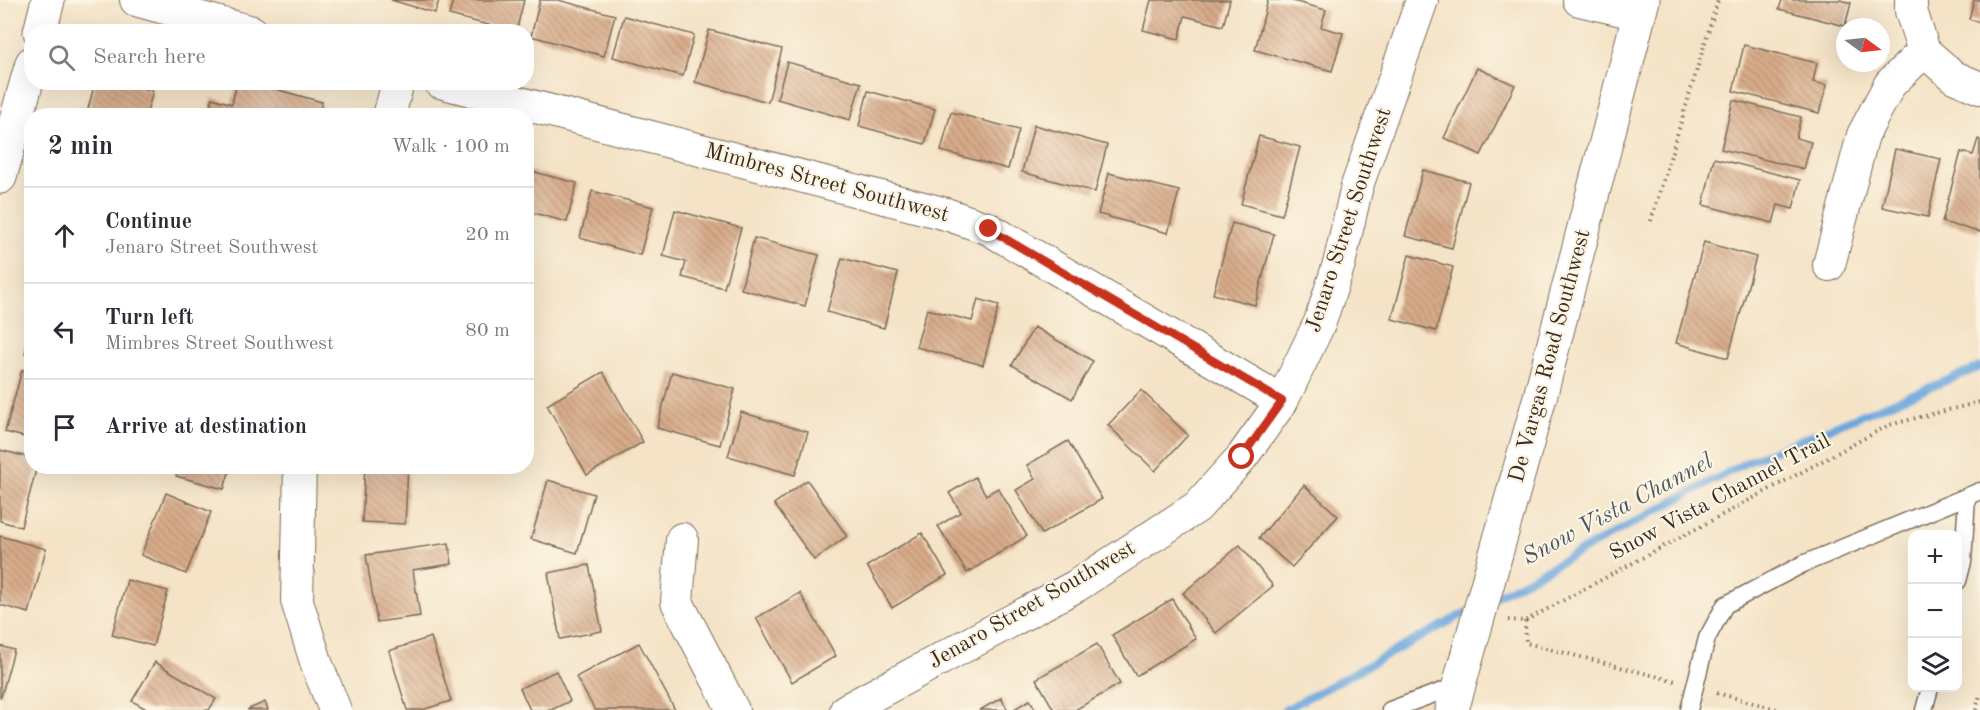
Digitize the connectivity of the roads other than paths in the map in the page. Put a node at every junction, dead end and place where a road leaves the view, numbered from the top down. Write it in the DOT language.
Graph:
graph roads {
  1 [pos="48,0"];
  2 [pos="136,0"];
  3 [pos="1422,0"];
  4 [pos="1579,0"];
  5 [pos="1911,0"];
  6 [pos="1641,7"];
  7 [pos="42,24"];
  8 [pos="223,24"];
  9 [pos="1924,51"];
  10 [pos="1980,88"];
  11 [pos="24,90"];
  12 [pos="396,90"];
  13 [pos="471,90"];
  14 [pos="391,108"];
  15 [pos="0,177"];
  16 [pos="1829,265"];
  17 [pos="1282,401"];
  18 [pos="300,474"];
  19 [pos="1973,494"];
  20 [pos="682,539"];
  21 [pos="1962,562"];
  22 [pos="1458,690"];
  23 [pos="1929,692"];
  24 [pos="1394,709"];
  25 [pos="335,710"];
  26 [pos="733,710"];
  27 [pos="846,710"];
  28 [pos="1689,710"];
  29 [pos="1924,710"];
  1 -- 7 [label="street"];
  2 -- 8 [label="street"];
  3 -- 17 [label="street, Jenaro Street Southwest"];
  4 -- 6 [label="street"];
  5 -- 9 [label="street"];
  6 -- 22 [label="street, De Vargas Road Southwest"];
  9 -- 10 [label="street"];
  9 -- 16 [label="street"];
  11 -- 15 [label="street"];
  12 -- 14 [label="street"];
  13 -- 17 [label="street, Mimbres Street Southwest"];
  17 -- 27 [label="street, Jenaro Street Southwest"];
  18 -- 25 [label="street"];
  19 -- 21 [label="lane"];
  19 -- 28 [label="lane"];
  20 -- 26 [label="street"];
  22 -- 24 [label="lane"];
  23 -- 29 [label="lane"];
}
